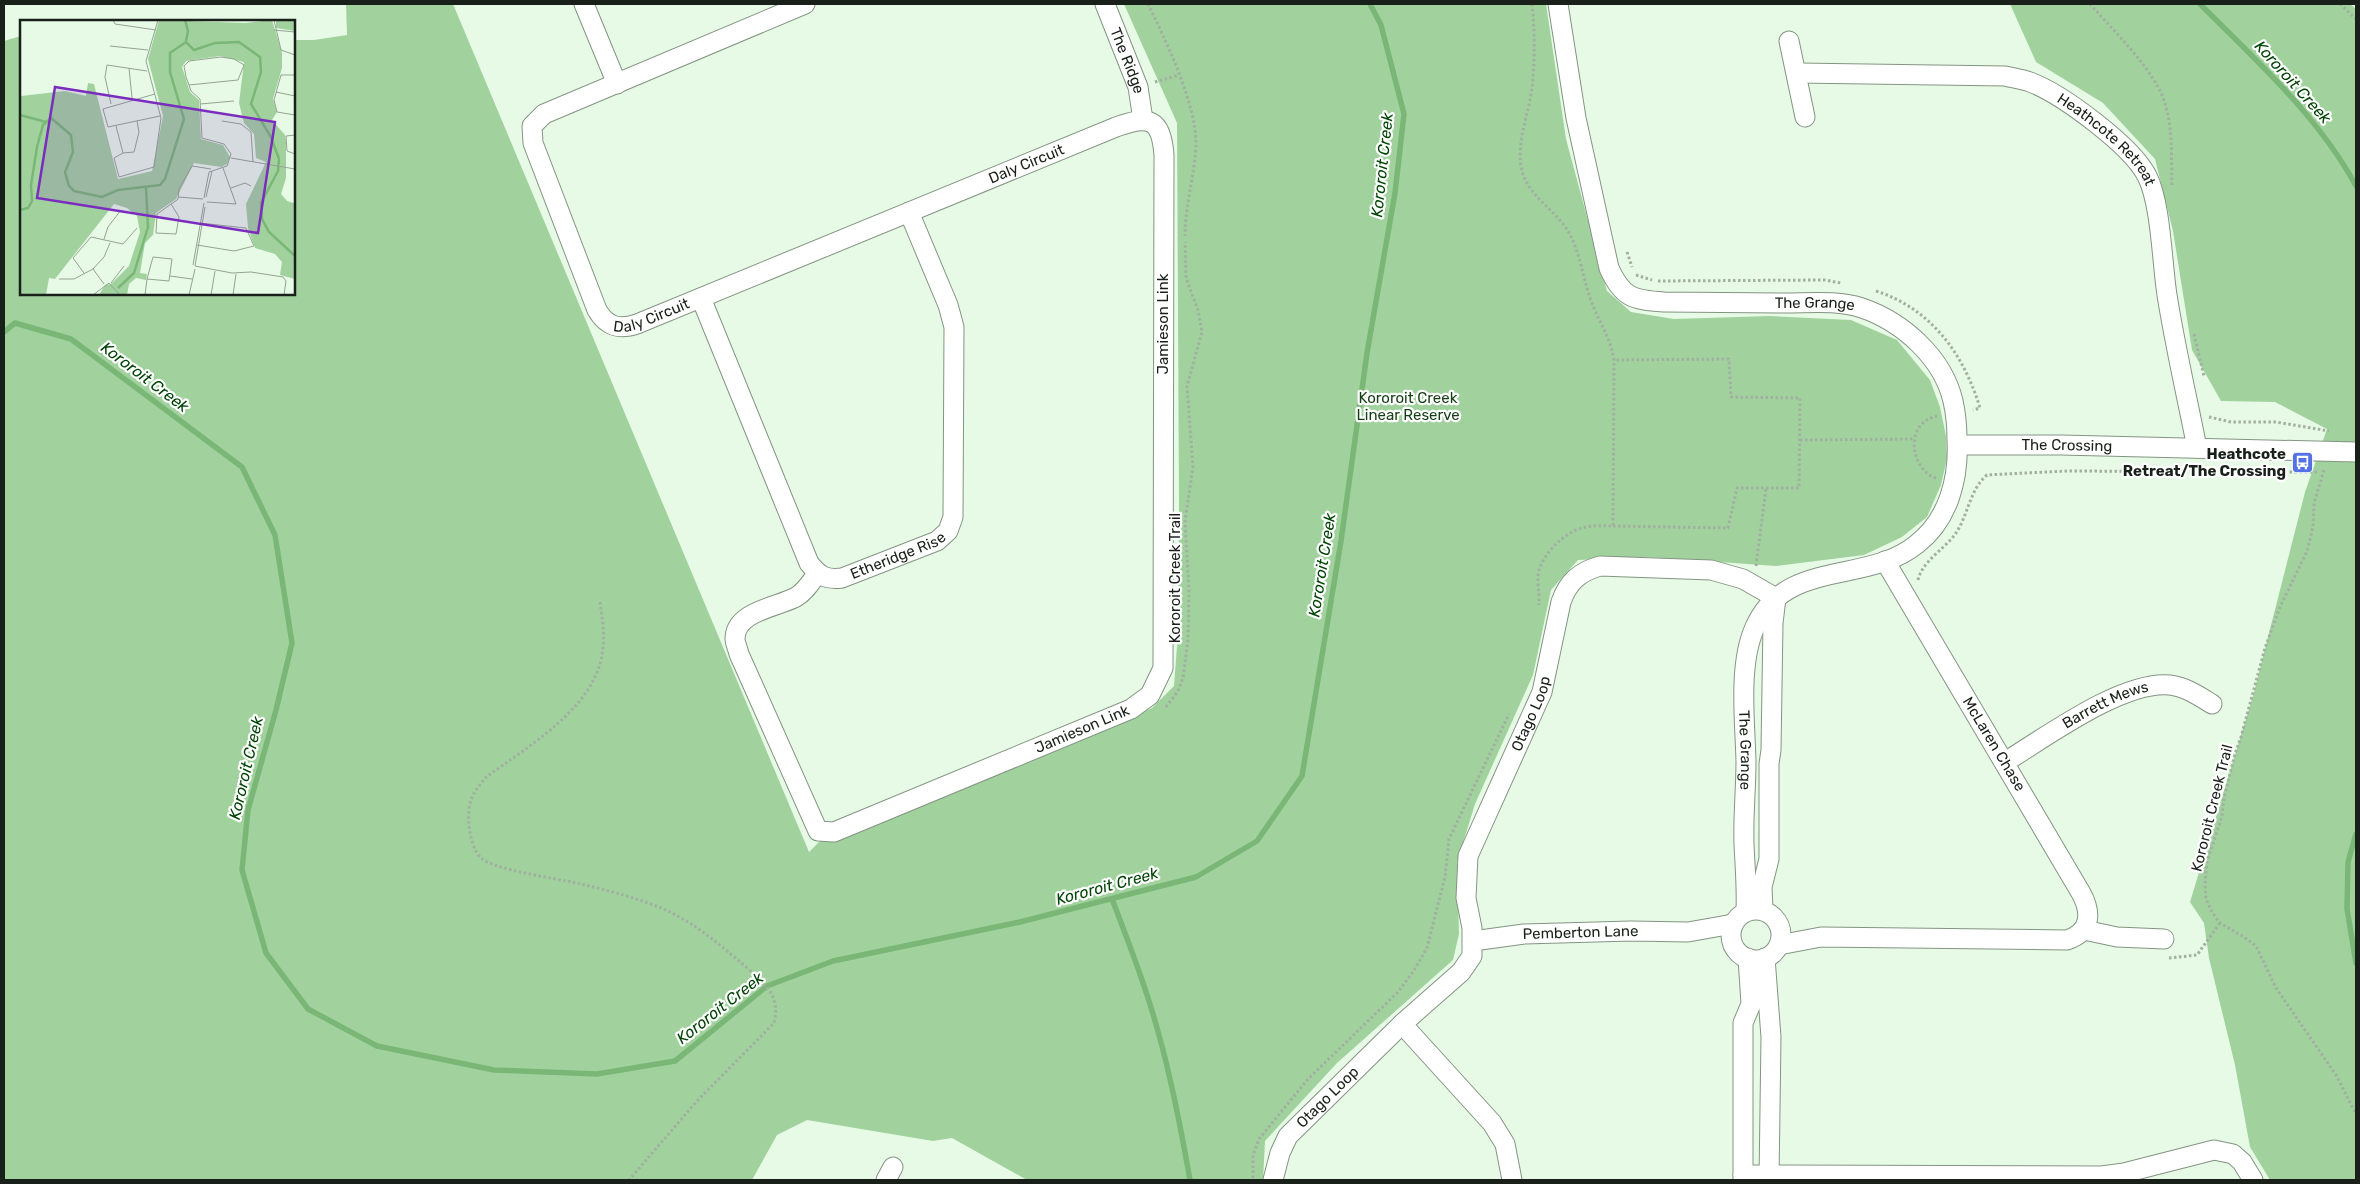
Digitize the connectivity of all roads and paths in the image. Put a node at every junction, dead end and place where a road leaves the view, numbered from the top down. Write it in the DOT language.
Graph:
graph roads {
  1 [pos="584,4"];
  2 [pos="806,4"];
  3 [pos="1105,4"];
  4 [pos="1148,4"];
  5 [pos="1532,4"];
  6 [pos="1558,4"];
  7 [pos="2090,4"];
  8 [pos="2340,4"];
  9 [pos="2356,19"];
  10 [pos="1788,42"];
  11 [pos="1797,73"];
  12 [pos="1179,75"];
  13 [pos="617,84"];
  14 [pos="1138,87"];
  15 [pos="1805,117"];
  16 [pos="1143,120"];
  17 [pos="2173,194"];
  18 [pos="910,212"];
  19 [pos="1625,243"];
  20 [pos="1844,283"];
  21 [pos="1871,290"];
  22 [pos="701,298"];
  23 [pos="2193,330"];
  24 [pos="1614,360"];
  25 [pos="2204,382"];
  26 [pos="2208,409"];
  27 [pos="1956,415"];
  28 [pos="2314,428"];
  29 [pos="1800,440"];
  30 [pos="1913,440"];
  31 [pos="1958,444"];
  32 [pos="2197,448"];
  33 [pos="2356,452"];
  34 [pos="2324,470"];
  35 [pos="2314,473"];
  36 [pos="1954,483"];
  37 [pos="1766,488"];
  38 [pos="1613,526"];
  39 [pos="1885,562"];
  40 [pos="817,574"];
  41 [pos="1743,580"];
  42 [pos="1901,587"];
  43 [pos="1776,598"];
  44 [pos="600,602"];
  45 [pos="1539,614"];
  46 [pos="2212,704"];
  47 [pos="1512,708"];
  48 [pos="1160,713"];
  49 [pos="2005,762"];
  50 [pos="1744,922"];
  51 [pos="2220,923"];
  52 [pos="2084,930"];
  53 [pos="1779,936"];
  54 [pos="2164,939"];
  55 [pos="1473,941"];
  56 [pos="1756,958"];
  57 [pos="2166,958"];
  58 [pos="1402,1024"];
  59 [pos="2356,1114"];
  60 [pos="1769,1177"];
  61 [pos="1743,1178"];
  62 [pos="629,1180"];
  63 [pos="1253,1180"];
  64 [pos="1273,1180"];
  65 [pos="1512,1180"];
  66 [pos="2253,1180"];
  1 -- 13 [label="street"];
  2 -- 13 [label="street, Daly Circuit"];
  3 -- 14 [label="street, The Ridge"];
  4 -- 12 [label="path, Kororoit Creek Trail"];
  5 -- 24 [label="path"];
  6 -- 27 [label="street, The Grange"];
  7 -- 17 [label="path"];
  8 -- 9 [label="path"];
  10 -- 11 [label="street"];
  11 -- 15 [label="street"];
  11 -- 32 [label="street, Heathcote Retreat"];
  12 -- 14 [label="path"];
  12 -- 48 [label="path, Kororoit Creek Trail"];
  13 -- 22 [label="street, Daly Circuit"];
  14 -- 16 [label="street, The Ridge"];
  16 -- 18 [label="street, Daly Circuit"];
  16 -- 40 [label="street, Jamieson Link"];
  18 -- 22 [label="street, Daly Circuit"];
  18 -- 40 [label="street, Etheridge Rise"];
  19 -- 20 [label="path"];
  21 -- 27 [label="path"];
  22 -- 40 [label="street"];
  23 -- 25 [label="path"];
  24 -- 29 [label="path"];
  24 -- 38 [label="path"];
  26 -- 28 [label="path"];
  27 -- 30 [label="path"];
  27 -- 31 [label="street, The Grange"];
  29 -- 30 [label="path"];
  29 -- 37 [label="path"];
  30 -- 36 [label="path"];
  31 -- 32 [label="street, The Crossing"];
  31 -- 36 [label="street, The Grange"];
  32 -- 33 [label="street, The Crossing"];
  34 -- 51 [label="path, Kororoit Creek Trail"];
  35 -- 42 [label="path"];
  36 -- 39 [label="street, The Grange"];
  37 -- 38 [label="path"];
  37 -- 41 [label="path"];
  38 -- 45 [label="path"];
  39 -- 42 [label="street, McLaren Chase"];
  39 -- 43 [label="street, The Grange"];
  41 -- 43 [label="street, Otago Loop"];
  41 -- 55 [label="street, Otago Loop"];
  42 -- 49 [label="street, McLaren Chase"];
  43 -- 50 [label="street, The Grange"];
  43 -- 50 [label="street, The Grange"];
  44 -- 62 [label="path"];
  46 -- 49 [label="street, Barrett Mews"];
  47 -- 63 [label="path"];
  49 -- 52 [label="street, McLaren Chase"];
  50 -- 53 [label="street"];
  50 -- 55 [label="street, Pemberton Lane"];
  50 -- 56 [label="street"];
  51 -- 57 [label="path"];
  51 -- 59 [label="path, Kororoit Creek Trail"];
  52 -- 53 [label="street"];
  52 -- 54 [label="street"];
  53 -- 56 [label="street"];
  55 -- 58 [label="street, Otago Loop"];
  56 -- 60 [label="street"];
  56 -- 61 [label="street"];
  58 -- 64 [label="street, Otago Loop"];
  58 -- 65 [label="street"];
  60 -- 61 [label="street"];
  60 -- 66 [label="street"];
}
